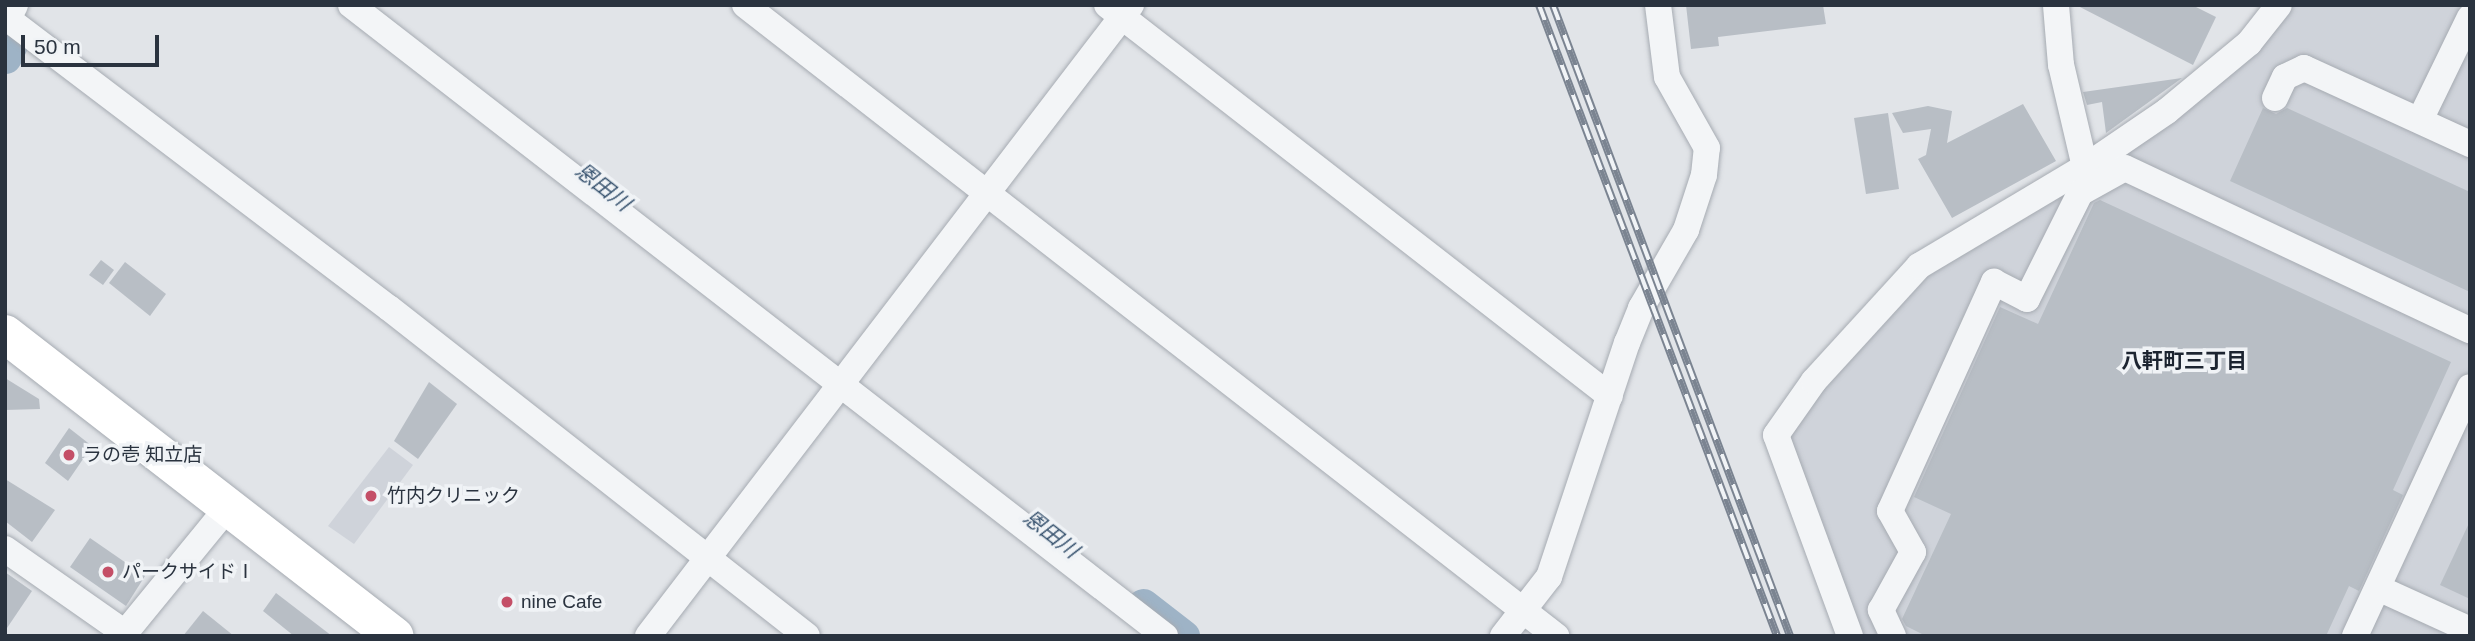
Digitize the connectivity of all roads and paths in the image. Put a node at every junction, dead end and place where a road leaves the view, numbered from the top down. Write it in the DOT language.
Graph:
graph roads {
  1 [pos="351,5"];
  2 [pos="745,5"];
  3 [pos="1658,5"];
  4 [pos="2056,5"];
  5 [pos="2279,5"];
  6 [pos="1121,9"];
  7 [pos="10,16"];
  8 [pos="2470,17"];
  9 [pos="2276,98"];
  10 [pos="2420,120"];
  11 [pos="2470,144"];
  12 [pos="2085,167"];
  13 [pos="986,194"];
  14 [pos="2470,330"];
  15 [pos="5,334"];
  16 [pos="839,383"];
  17 [pos="2470,387"];
  18 [pos="1611,396"];
  19 [pos="229,506"];
  20 [pos="5,549"];
  21 [pos="705,557"];
  22 [pos="2378,588"];
  23 [pos="1523,610"];
  24 [pos="2470,630"];
  25 [pos="125,635"];
  26 [pos="395,636"];
  27 [pos="648,636"];
  28 [pos="807,636"];
  29 [pos="1165,636"];
  30 [pos="1503,636"];
  31 [pos="1556,636"];
  32 [pos="1850,636"];
  33 [pos="1893,636"];
  34 [pos="2355,636"];
  1 -- 16 [label="street"];
  2 -- 13 [label="street"];
  3 -- 18 [label="street"];
  4 -- 12 [label="street"];
  5 -- 12 [label="street"];
  6 -- 13 [label="street"];
  6 -- 18 [label="street"];
  7 -- 21 [label="street"];
  8 -- 10 [label="street"];
  9 -- 10 [label="street"];
  10 -- 11 [label="street"];
  12 -- 32 [label="street"];
  13 -- 16 [label="street"];
  13 -- 23 [label="street"];
  14 -- 33 [label="street"];
  15 -- 19 [label="highway"];
  16 -- 21 [label="street"];
  16 -- 29 [label="street"];
  17 -- 22 [label="street"];
  18 -- 23 [label="street"];
  19 -- 25 [label="street"];
  19 -- 26 [label="highway"];
  20 -- 25 [label="street"];
  21 -- 27 [label="street"];
  21 -- 28 [label="street"];
  22 -- 24 [label="street"];
  22 -- 34 [label="street"];
  23 -- 30 [label="street"];
  23 -- 31 [label="street"];
}
